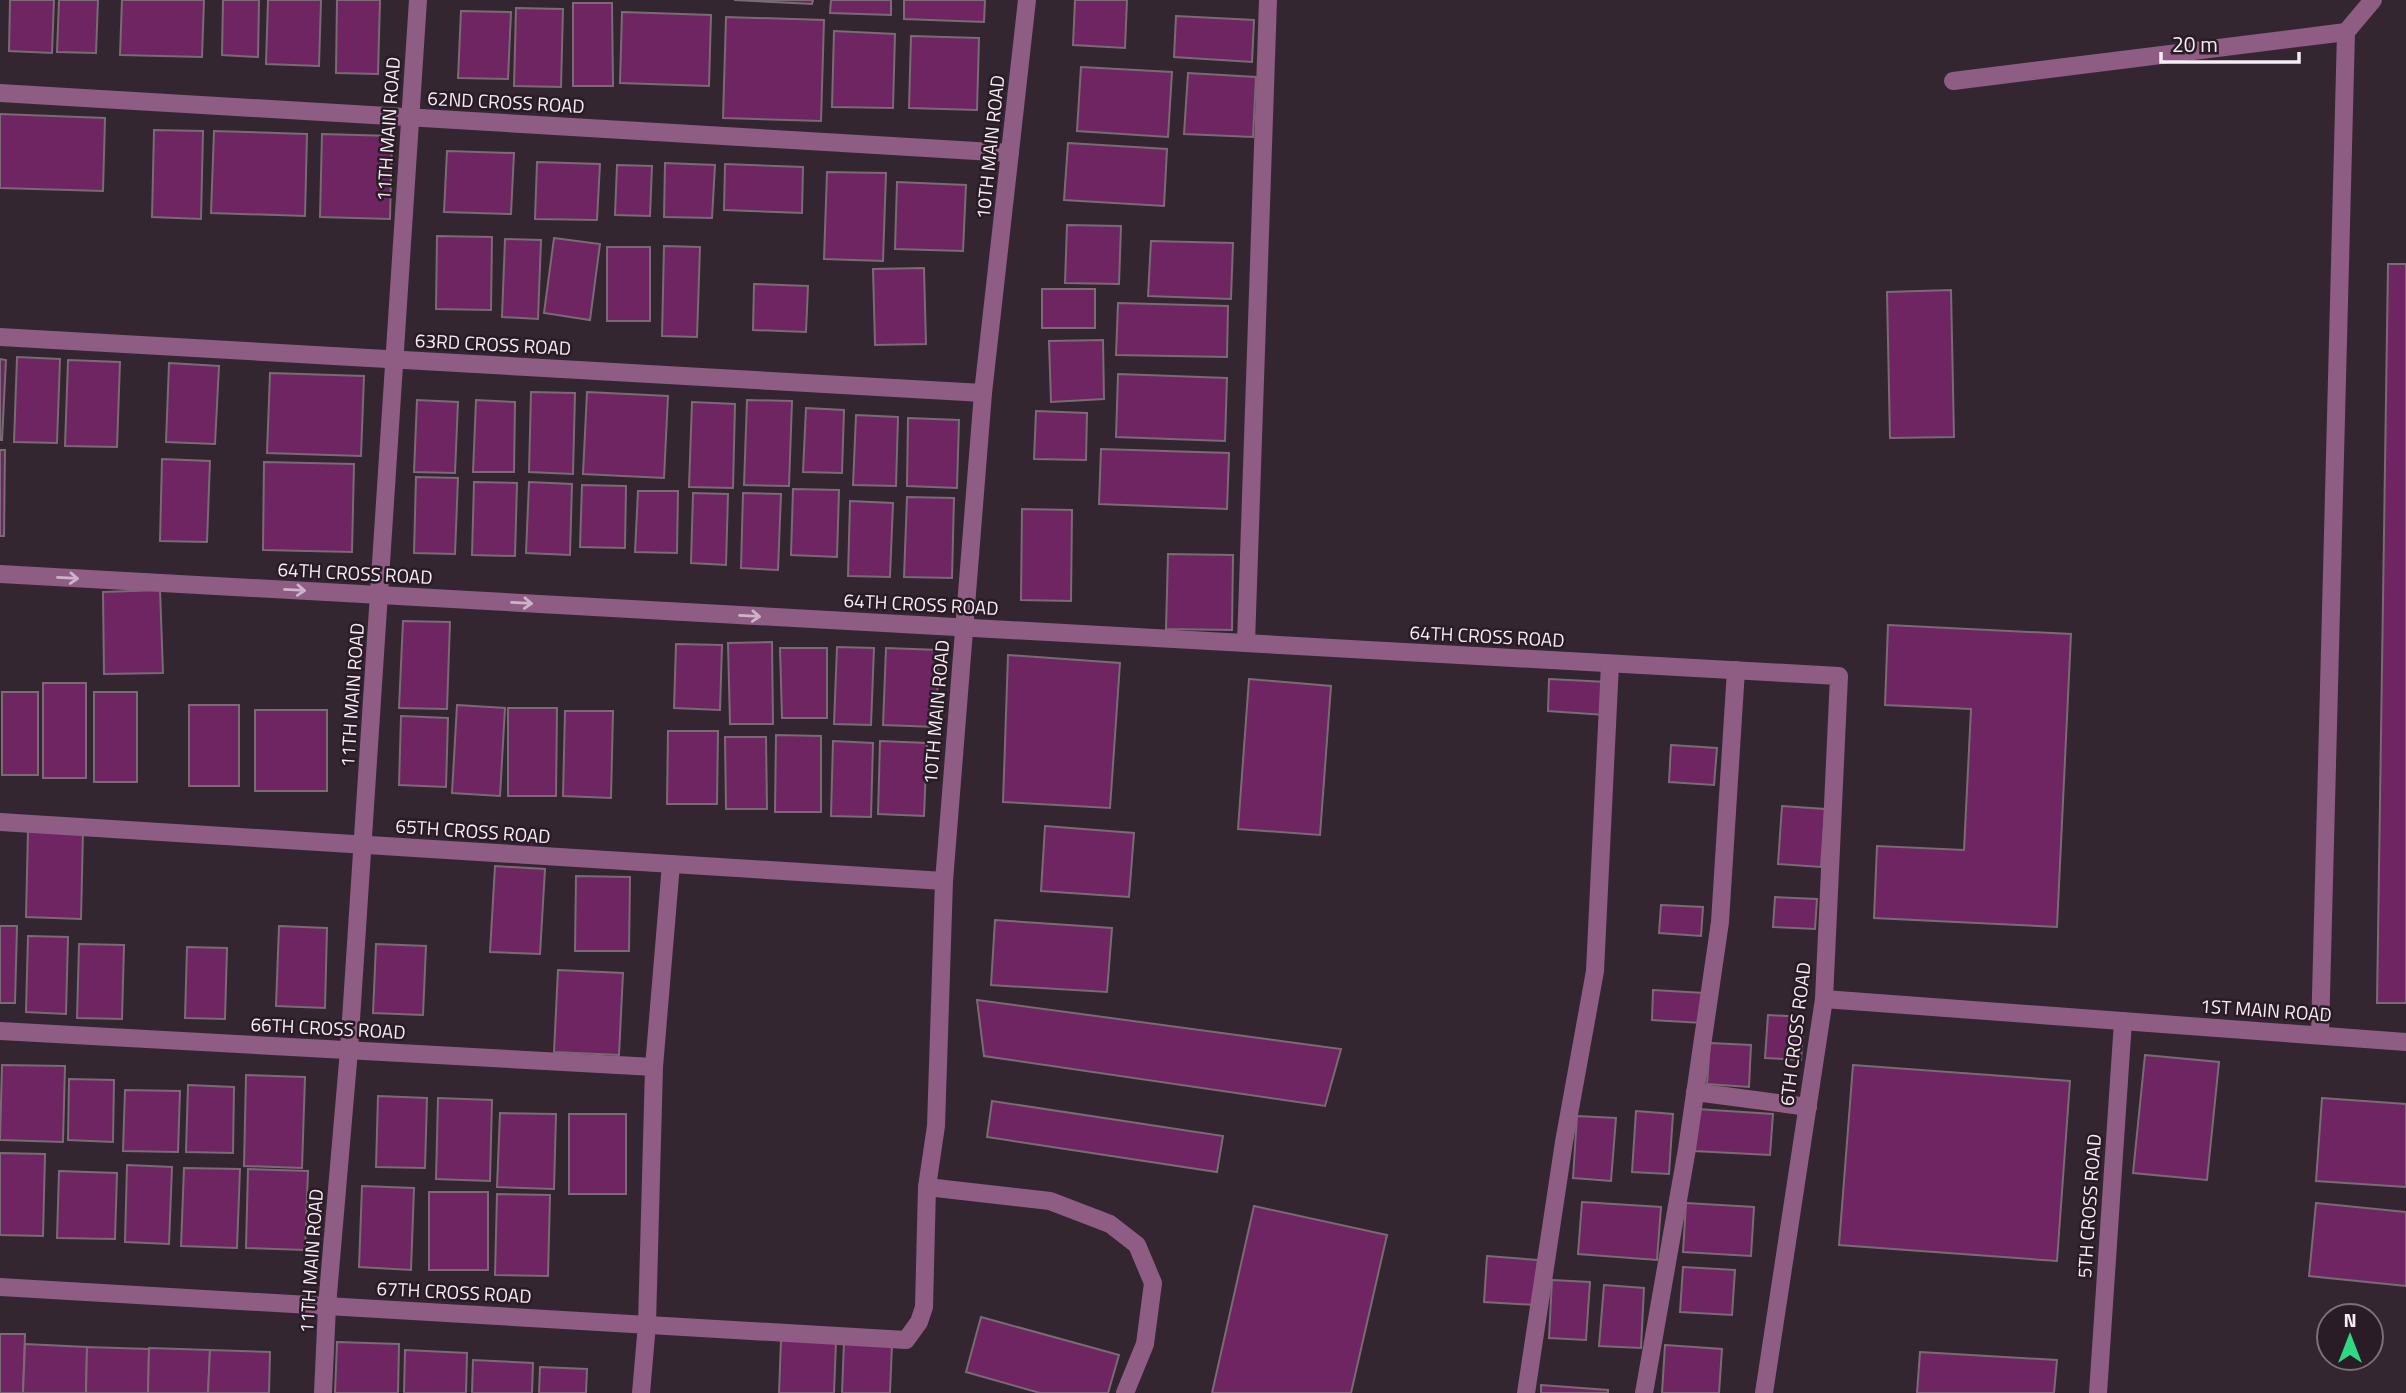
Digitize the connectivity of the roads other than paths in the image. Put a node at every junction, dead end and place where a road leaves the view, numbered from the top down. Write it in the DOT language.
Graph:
graph roads {
  1 [pos="418,0"];
  2 [pos="1027,0"];
  3 [pos="1268,0"];
  4 [pos="2373,0"];
  5 [pos="2346,32"];
  6 [pos="1953,81"];
  7 [pos="0,93"];
  8 [pos="410,118"];
  9 [pos="1010,153"];
  10 [pos="0,337"];
  11 [pos="394,360"];
  12 [pos="984,393"];
  13 [pos="0,574"];
  14 [pos="379,595"];
  15 [pos="964,628"];
  16 [pos="1245,643"];
  17 [pos="1610,663"];
  18 [pos="1736,670"];
  19 [pos="1839,676"];
  20 [pos="0,822"];
  21 [pos="363,845"];
  22 [pos="671,864"];
  23 [pos="944,881"];
  24 [pos="1824,999"];
  25 [pos="2123,1021"];
  26 [pos="0,1031"];
  27 [pos="2320,1034"];
  28 [pos="2406,1042"];
  29 [pos="349,1050"];
  30 [pos="654,1067"];
  31 [pos="1695,1092"];
  32 [pos="1808,1107"];
  33 [pos="928,1187"];
  34 [pos="0,1287"];
  35 [pos="327,1306"];
  36 [pos="647,1324"];
  37 [pos="906,1340"];
  38 [pos="323,1393"];
  39 [pos="641,1393"];
  40 [pos="1125,1393"];
  41 [pos="1526,1393"];
  42 [pos="1644,1393"];
  43 [pos="1764,1393"];
  44 [pos="2098,1393"];
  1 -- 8 [label="street, 11TH MAIN ROAD"];
  2 -- 9 [label="street, 10TH MAIN ROAD"];
  3 -- 16 [label="street"];
  4 -- 5 [label="street"];
  5 -- 6 [label="street"];
  5 -- 27 [label="street"];
  7 -- 8 [label="street, 62ND CROSS ROAD"];
  8 -- 9 [label="street, 62ND CROSS ROAD"];
  8 -- 11 [label="street, 11TH MAIN ROAD"];
  9 -- 12 [label="street, 10TH MAIN ROAD"];
  10 -- 11 [label="street, 63RD CROSS ROAD"];
  11 -- 12 [label="street, 63RD CROSS ROAD"];
  11 -- 14 [label="street, 11TH MAIN ROAD"];
  12 -- 15 [label="street, 10TH MAIN ROAD"];
  13 -- 14 [label="street, 64TH CROSS ROAD, one-way"];
  14 -- 15 [label="street, 64TH CROSS ROAD, one-way"];
  14 -- 21 [label="street, 11TH MAIN ROAD"];
  15 -- 16 [label="street, 64TH CROSS ROAD"];
  15 -- 23 [label="street, 10TH MAIN ROAD"];
  16 -- 17 [label="street, 64TH CROSS ROAD"];
  17 -- 18 [label="street, 64TH CROSS ROAD"];
  17 -- 41 [label="street"];
  18 -- 19 [label="street, 64TH CROSS ROAD"];
  18 -- 31 [label="street"];
  19 -- 24 [label="street, 6TH CROSS ROAD"];
  20 -- 21 [label="street, 65TH CROSS ROAD"];
  21 -- 22 [label="street, 65TH CROSS ROAD"];
  21 -- 29 [label="street, 11TH MAIN ROAD"];
  22 -- 23 [label="street, 65TH CROSS ROAD"];
  22 -- 30 [label="street"];
  23 -- 33 [label="street, 10TH MAIN ROAD"];
  24 -- 25 [label="street, 1ST MAIN ROAD"];
  24 -- 32 [label="street, 6TH CROSS ROAD"];
  25 -- 27 [label="street, 1ST MAIN ROAD"];
  25 -- 44 [label="street, 5TH CROSS ROAD"];
  26 -- 29 [label="street, 66TH CROSS ROAD"];
  27 -- 28 [label="street, 1ST MAIN ROAD"];
  29 -- 30 [label="street, 66TH CROSS ROAD"];
  29 -- 35 [label="street, 11TH MAIN ROAD"];
  30 -- 36 [label="street"];
  31 -- 32 [label="street"];
  31 -- 42 [label="street"];
  32 -- 43 [label="street, 6TH CROSS ROAD"];
  33 -- 37 [label="street, 10TH MAIN ROAD"];
  33 -- 40 [label="street"];
  34 -- 35 [label="street, 67TH CROSS ROAD"];
  35 -- 36 [label="street, 67TH CROSS ROAD"];
  35 -- 38 [label="street, 11TH MAIN ROAD"];
  36 -- 37 [label="street, 67TH CROSS ROAD"];
  36 -- 39 [label="street"];
}
